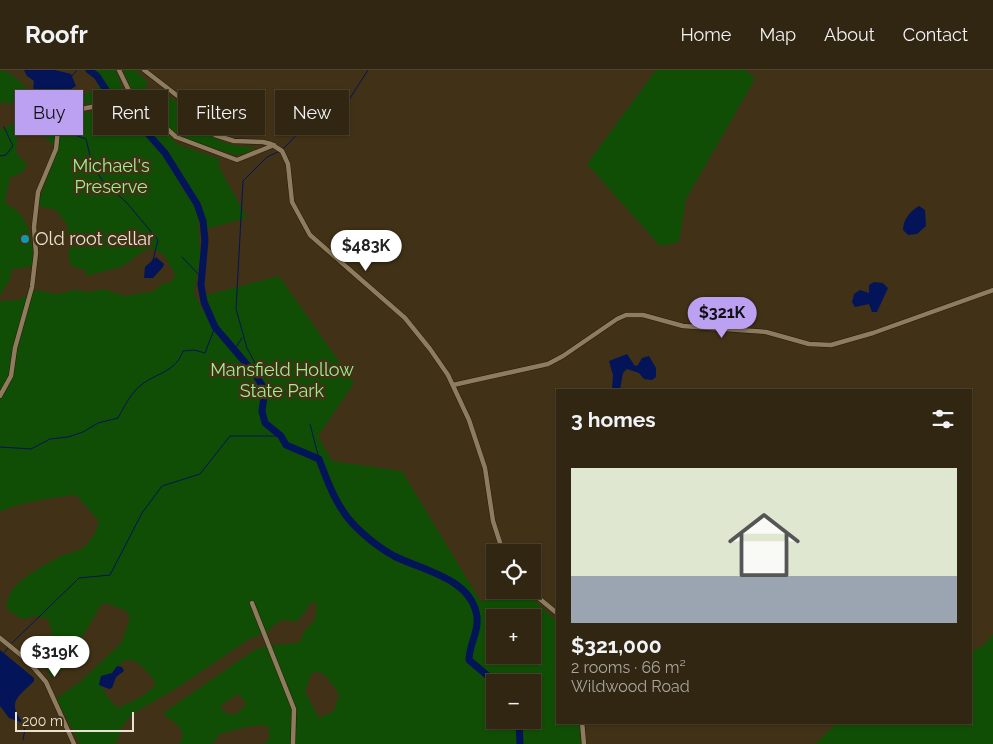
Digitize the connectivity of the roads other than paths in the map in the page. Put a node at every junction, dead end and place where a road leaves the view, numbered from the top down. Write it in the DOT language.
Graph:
graph roads {
  1 [pos="118,70"];
  2 [pos="144,70"];
  3 [pos="127,90"];
  4 [pos="168,130"];
  5 [pos="57,135"];
  6 [pos="274,145"];
  7 [pos="993,290"];
  8 [pos="453,385"];
  9 [pos="0,396"];
  10 [pos="500,544"];
  11 [pos="540,599"];
  12 [pos="252,603"];
  13 [pos="556,612"];
  14 [pos="0,638"];
  15 [pos="582,724"];
  16 [pos="74,744"];
  17 [pos="293,744"];
  18 [pos="584,744"];
  1 -- 3 [label="street"];
  2 -- 6 [label="street"];
  4 -- 6 [label="street"];
  5 -- 9 [label="street"];
  6 -- 8 [label="street"];
  7 -- 8 [label="street"];
  8 -- 10 [label="street"];
  11 -- 13 [label="street"];
  12 -- 17 [label="street"];
  14 -- 16 [label="street"];
  15 -- 18 [label="street"];
}
